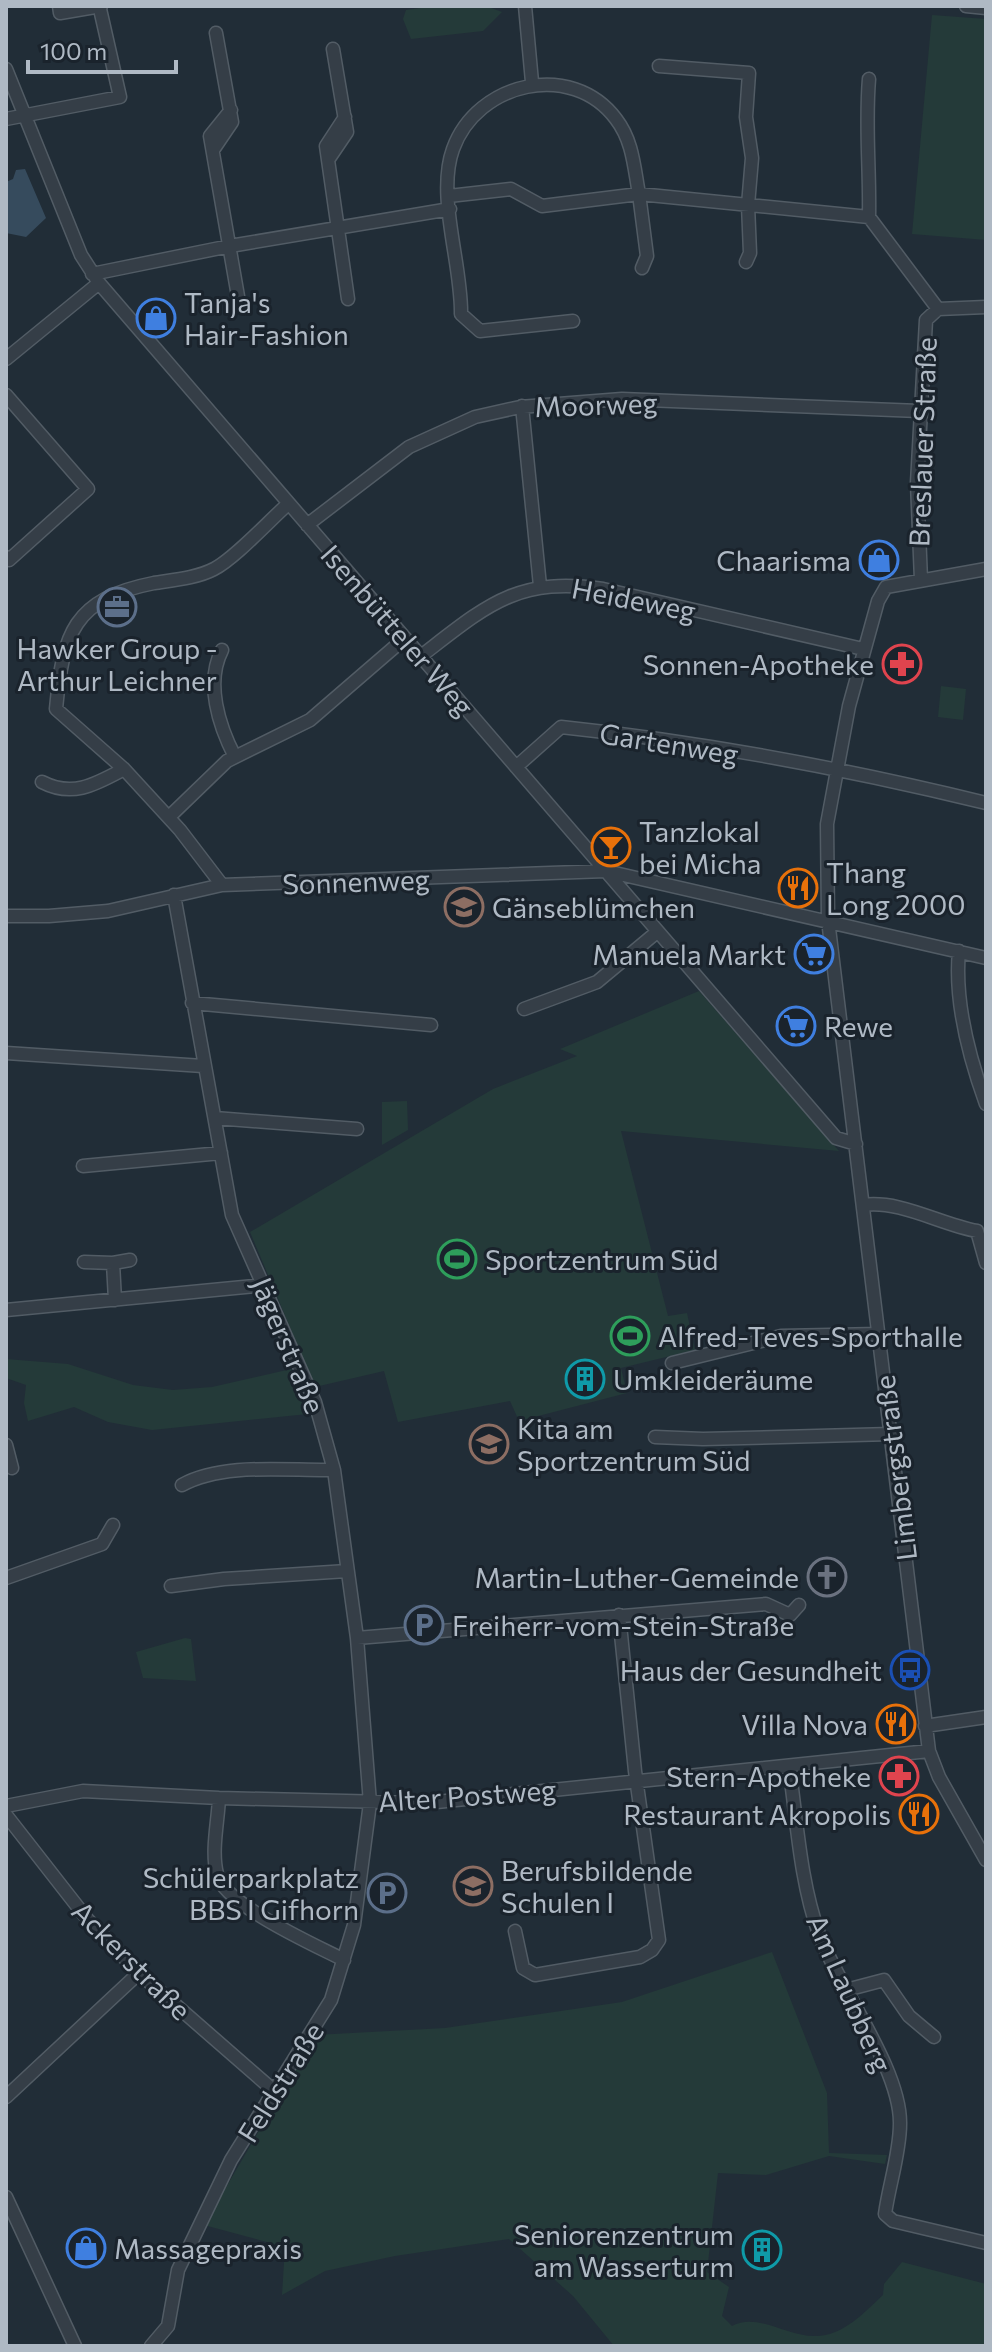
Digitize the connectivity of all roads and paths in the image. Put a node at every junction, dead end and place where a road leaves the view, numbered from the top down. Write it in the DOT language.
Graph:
graph roads {
  1 [pos="59,6"];
  2 [pos="525,6"];
  3 [pos="966,6"];
  4 [pos="101,8"];
  5 [pos="986,8"];
  6 [pos="216,33"];
  7 [pos="333,49"];
  8 [pos="659,66"];
  9 [pos="6,69"];
  10 [pos="869,79"];
  11 [pos="532,82"];
  12 [pos="23,116"];
  13 [pos="6,119"];
  14 [pos="639,194"];
  15 [pos="450,202"];
  16 [pos="748,205"];
  17 [pos="869,217"];
  18 [pos="339,228"];
  19 [pos="230,246"];
  20 [pos="746,262"];
  21 [pos="642,268"];
  22 [pos="96,279"];
  23 [pos="348,299"];
  24 [pos="244,306"];
  25 [pos="986,307"];
  26 [pos="938,309"];
  27 [pos="573,321"];
  28 [pos="6,359"];
  29 [pos="6,395"];
  30 [pos="522,406"];
  31 [pos="919,411"];
  32 [pos="288,504"];
  33 [pos="307,525"];
  34 [pos="6,557"];
  35 [pos="986,569"];
  36 [pos="921,580"];
  37 [pos="540,586"];
  38 [pos="405,638"];
  39 [pos="863,649"];
  40 [pos="222,650"];
  41 [pos="421,656"];
  42 [pos="235,757"];
  43 [pos="516,767"];
  44 [pos="124,769"];
  45 [pos="836,770"];
  46 [pos="42,782"];
  47 [pos="986,803"];
  48 [pos="169,817"];
  49 [pos="606,871"];
  50 [pos="222,885"];
  51 [pos="174,895"];
  52 [pos="6,916"];
  53 [pos="828,920"];
  54 [pos="657,932"];
  55 [pos="959,951"];
  56 [pos="986,958"];
  57 [pos="192,1003"];
  58 [pos="524,1009"];
  59 [pos="431,1025"];
  60 [pos="6,1053"];
  61 [pos="203,1066"];
  62 [pos="986,1104"];
  63 [pos="215,1118"];
  64 [pos="357,1129"];
  65 [pos="856,1144"];
  66 [pos="221,1153"];
  67 [pos="83,1166"];
  68 [pos="863,1205"];
  69 [pos="986,1220"];
  70 [pos="977,1231"];
  71 [pos="130,1260"];
  72 [pos="84,1262"];
  73 [pos="113,1263"];
  74 [pos="986,1263"];
  75 [pos="265,1285"];
  76 [pos="115,1300"];
  77 [pos="6,1310"];
  78 [pos="879,1334"];
  79 [pos="672,1363"];
  80 [pos="891,1434"];
  81 [pos="655,1437"];
  82 [pos="6,1445"];
  83 [pos="12,1468"];
  84 [pos="334,1470"];
  85 [pos="182,1485"];
  86 [pos="113,1525"];
  87 [pos="347,1571"];
  88 [pos="6,1578"];
  89 [pos="171,1586"];
  90 [pos="799,1605"];
  91 [pos="619,1615"];
  92 [pos="357,1638"];
  93 [pos="986,1717"];
  94 [pos="925,1726"];
  95 [pos="929,1751"];
  96 [pos="789,1766"];
  97 [pos="638,1780"];
  98 [pos="219,1798"];
  99 [pos="370,1803"];
  100 [pos="6,1806"];
  101 [pos="6,1815"];
  102 [pos="986,1860"];
  103 [pos="515,1931"];
  104 [pos="344,1960"];
  105 [pos="139,1973"];
  106 [pos="846,1990"];
  107 [pos="934,2037"];
  108 [pos="273,2090"];
  109 [pos="6,2097"];
  110 [pos="6,2197"];
  111 [pos="986,2243"];
  112 [pos="75,2346"];
  113 [pos="151,2346"];
  1 -- 4 [label="street"];
  2 -- 11 [label="street"];
  3 -- 5 [label="street"];
  4 -- 12 [label="street"];
  6 -- 19 [label="street"];
  7 -- 18 [label="street"];
  8 -- 16 [label="street"];
  9 -- 12 [label="street, Isenbütteler Weg"];
  10 -- 17 [label="street"];
  11 -- 14 [label="street"];
  11 -- 15 [label="street"];
  12 -- 13 [label="street"];
  12 -- 22 [label="street, Isenbütteler Weg"];
  14 -- 15 [label="street"];
  14 -- 16 [label="street"];
  14 -- 21 [label="street"];
  15 -- 18 [label="street"];
  15 -- 27 [label="street"];
  16 -- 17 [label="street"];
  16 -- 20 [label="street"];
  17 -- 26 [label="street"];
  18 -- 19 [label="street"];
  18 -- 23 [label="street"];
  19 -- 22 [label="street"];
  19 -- 24 [label="street"];
  22 -- 28 [label="street"];
  22 -- 32 [label="street, Isenbütteler Weg"];
  25 -- 26 [label="street"];
  26 -- 31 [label="street, Breslauer Straße"];
  29 -- 34 [label="street"];
  30 -- 31 [label="street, Moorweg"];
  30 -- 33 [label="street, Moorweg"];
  30 -- 37 [label="street"];
  31 -- 36 [label="street, Breslauer Straße"];
  32 -- 33 [label="street, Isenbütteler Weg"];
  32 -- 44 [label="street"];
  33 -- 38 [label="street, Isenbütteler Weg"];
  35 -- 36 [label="street"];
  36 -- 39 [label="street, Limbergstraße"];
  37 -- 39 [label="street, Heideweg"];
  37 -- 41 [label="street, Heideweg"];
  38 -- 41 [label="street, Isenbütteler Weg"];
  38 -- 42 [label="street"];
  39 -- 45 [label="street, Limbergstraße"];
  40 -- 42 [label="street"];
  41 -- 43 [label="street, Isenbütteler Weg"];
  42 -- 48 [label="street"];
  43 -- 45 [label="street, Gartenweg"];
  43 -- 49 [label="street, Isenbütteler Weg"];
  44 -- 46 [label="street"];
  44 -- 48 [label="street"];
  45 -- 47 [label="street"];
  45 -- 53 [label="street, Limbergstraße"];
  48 -- 50 [label="street"];
  49 -- 50 [label="street, Sonnenweg"];
  49 -- 53 [label="street, Sonnenweg"];
  49 -- 54 [label="street, Isenbütteler Weg"];
  50 -- 51 [label="street, Sonnenweg"];
  51 -- 52 [label="street, Sonnenweg"];
  51 -- 57 [label="street, Jägerstraße"];
  53 -- 55 [label="street, Sonnenweg"];
  53 -- 65 [label="street, Limbergstraße"];
  54 -- 58 [label="street"];
  54 -- 65 [label="street, Isenbütteler Weg"];
  55 -- 56 [label="street, Sonnenweg"];
  55 -- 62 [label="street"];
  57 -- 59 [label="street"];
  57 -- 61 [label="street, Jägerstraße"];
  60 -- 61 [label="street"];
  61 -- 63 [label="street, Jägerstraße"];
  63 -- 64 [label="street"];
  63 -- 66 [label="street, Jägerstraße"];
  65 -- 68 [label="street, Limbergstraße"];
  66 -- 67 [label="street"];
  66 -- 75 [label="street, Jägerstraße"];
  68 -- 70 [label="street"];
  68 -- 78 [label="street, Limbergstraße"];
  69 -- 70 [label="street"];
  70 -- 74 [label="street"];
  71 -- 73 [label="street"];
  72 -- 73 [label="street"];
  73 -- 76 [label="street"];
  75 -- 76 [label="street"];
  75 -- 84 [label="street, Jägerstraße"];
  76 -- 77 [label="street"];
  78 -- 79 [label="street"];
  78 -- 80 [label="street, Limbergstraße"];
  80 -- 81 [label="street"];
  80 -- 94 [label="street, Limbergstraße"];
  82 -- 83 [label="street"];
  84 -- 85 [label="street"];
  84 -- 87 [label="street, Jägerstraße"];
  86 -- 88 [label="street"];
  87 -- 89 [label="street"];
  87 -- 92 [label="street, Jägerstraße"];
  90 -- 91 [label="street"];
  91 -- 92 [label="street"];
  91 -- 97 [label="street"];
  92 -- 99 [label="street, Jägerstraße"];
  93 -- 94 [label="street"];
  94 -- 95 [label="street, Limbergstraße"];
  95 -- 96 [label="street, Alter Postweg"];
  95 -- 102 [label="street, Limbergstraße"];
  96 -- 97 [label="street, Alter Postweg"];
  96 -- 106 [label="street, Am Laubberg"];
  97 -- 99 [label="street, Alter Postweg"];
  97 -- 103 [label="street"];
  98 -- 99 [label="street, Alter Postweg"];
  98 -- 100 [label="street, Alter Postweg"];
  98 -- 104 [label="street"];
  99 -- 104 [label="street, Feldstraße"];
  101 -- 105 [label="street, Ackerstraße"];
  104 -- 108 [label="street, Feldstraße"];
  105 -- 108 [label="street, Ackerstraße"];
  105 -- 109 [label="street"];
  106 -- 107 [label="street"];
  106 -- 111 [label="street, Am Laubberg"];
  108 -- 113 [label="street, Feldstraße"];
  110 -- 112 [label="street"];
}
